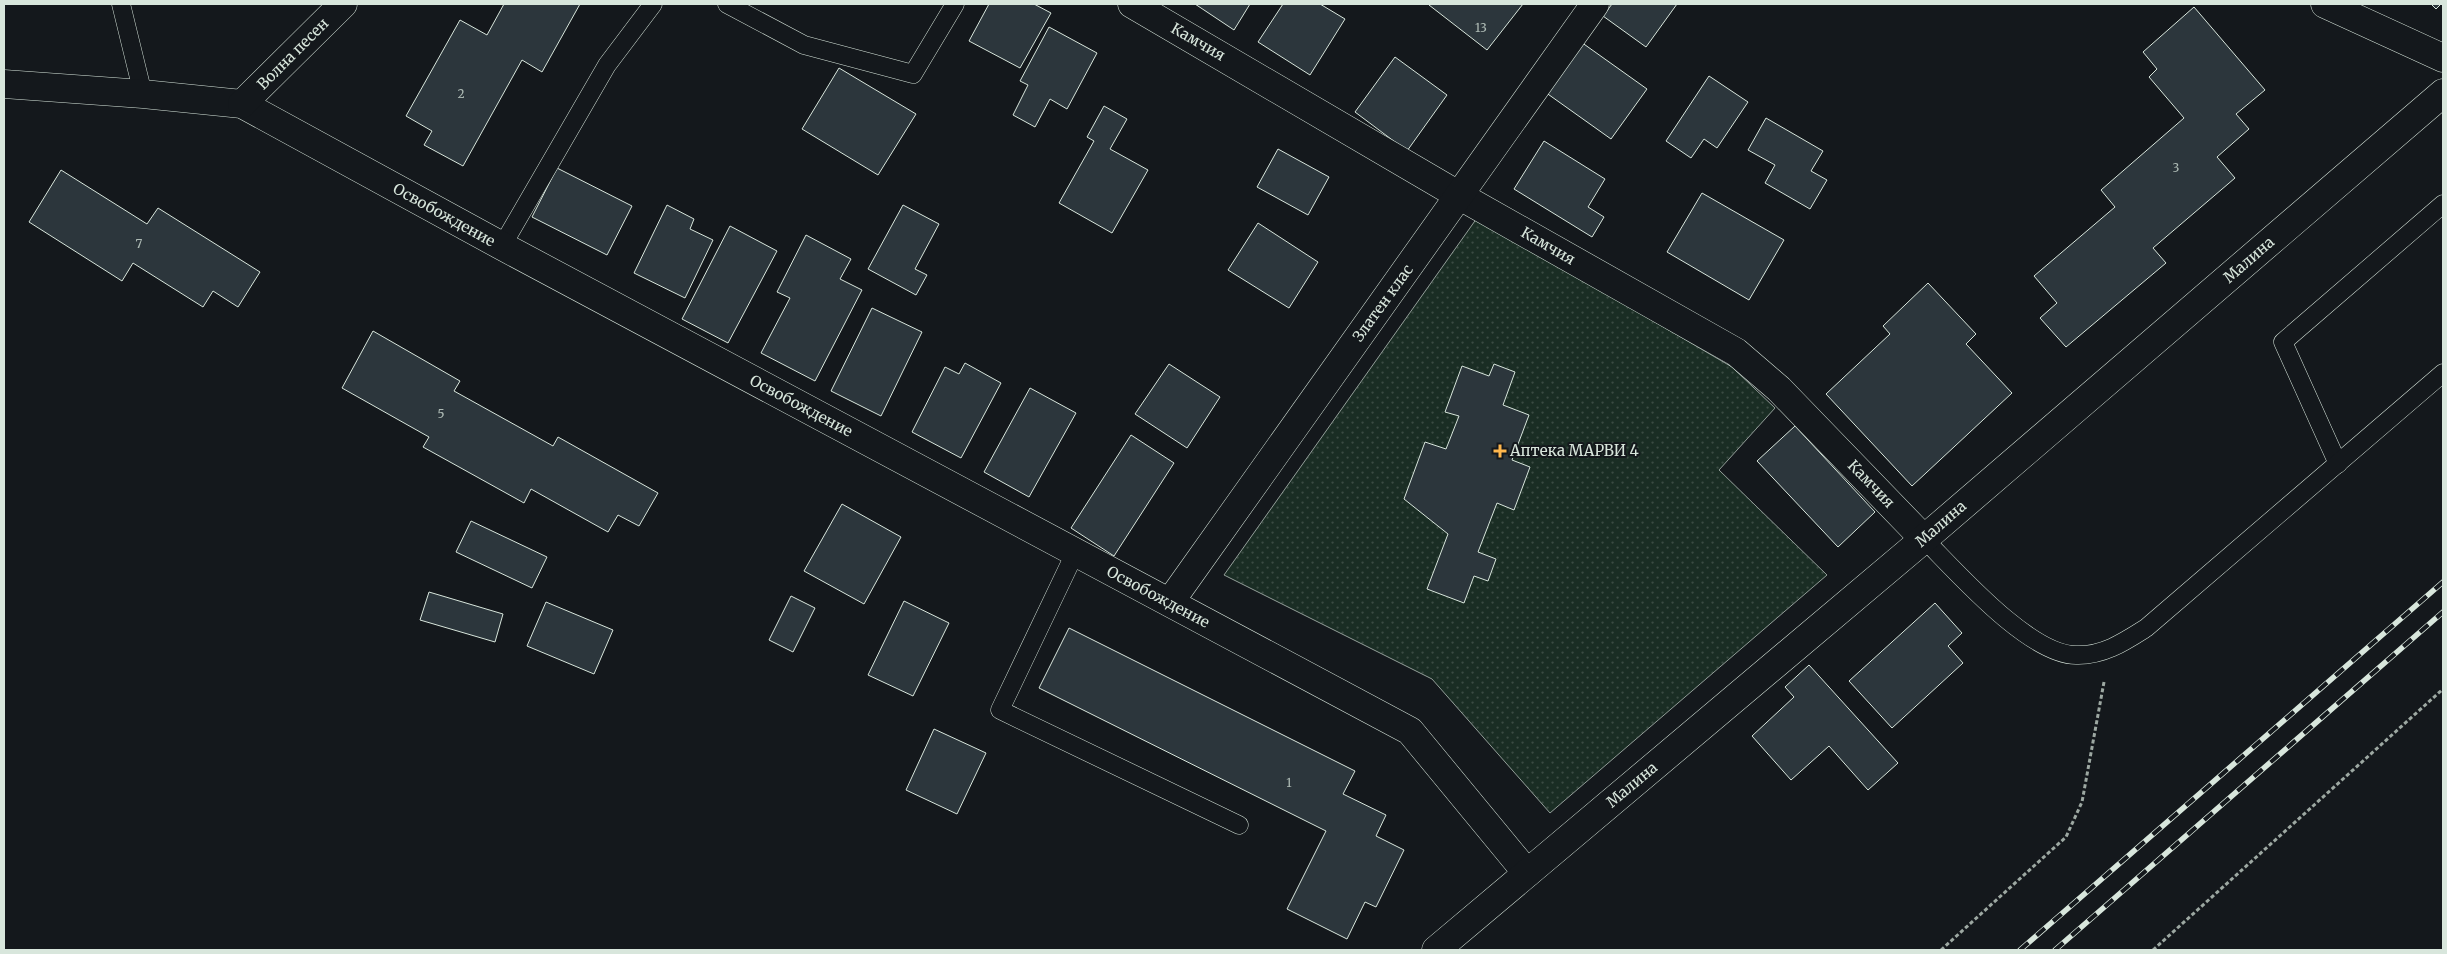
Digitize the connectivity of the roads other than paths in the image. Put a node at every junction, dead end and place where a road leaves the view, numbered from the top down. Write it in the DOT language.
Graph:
graph roads {
  1 [pos="120,4"];
  2 [pos="343,4"];
  3 [pos="653,4"];
  4 [pos="727,4"];
  5 [pos="955,4"];
  6 [pos="1132,4"];
  7 [pos="1595,4"];
  8 [pos="2325,4"];
  9 [pos="2443,58"];
  10 [pos="4,84"];
  11 [pos="2443,93"];
  12 [pos="143,94"];
  13 [pos="242,104"];
  14 [pos="1460,196"];
  15 [pos="2443,204"];
  16 [pos="502,246"];
  17 [pos="2443,373"];
  18 [pos="2338,464"];
  19 [pos="1924,538"];
  20 [pos="1075,553"];
  21 [pos="1170,602"];
  22 [pos="1239,825"];
  23 [pos="1527,873"];
  24 [pos="1436,950"];
  1 -- 12 [label="lane"];
  2 -- 13 [label="street, Волна песен"];
  3 -- 16 [label="lane"];
  4 -- 5 [label="lane"];
  6 -- 14 [label="street, Камчия"];
  7 -- 14 [label="street, Златен клас"];
  8 -- 9 [label="street"];
  10 -- 12 [label="street, Освобождение"];
  11 -- 19 [label="street, Малина"];
  12 -- 13 [label="street, Освобождение"];
  13 -- 16 [label="street, Освобождение"];
  14 -- 19 [label="street, Камчия"];
  14 -- 21 [label="street, Златен клас"];
  15 -- 18 [label="lane"];
  16 -- 20 [label="street, Освобождение"];
  17 -- 18 [label="lane"];
  18 -- 19 [label="lane"];
  19 -- 23 [label="street, Малина"];
  20 -- 21 [label="street, Освобождение"];
  20 -- 22 [label="lane"];
  21 -- 23 [label="street, Освобождение"];
  23 -- 24 [label="street, Малина"];
}
